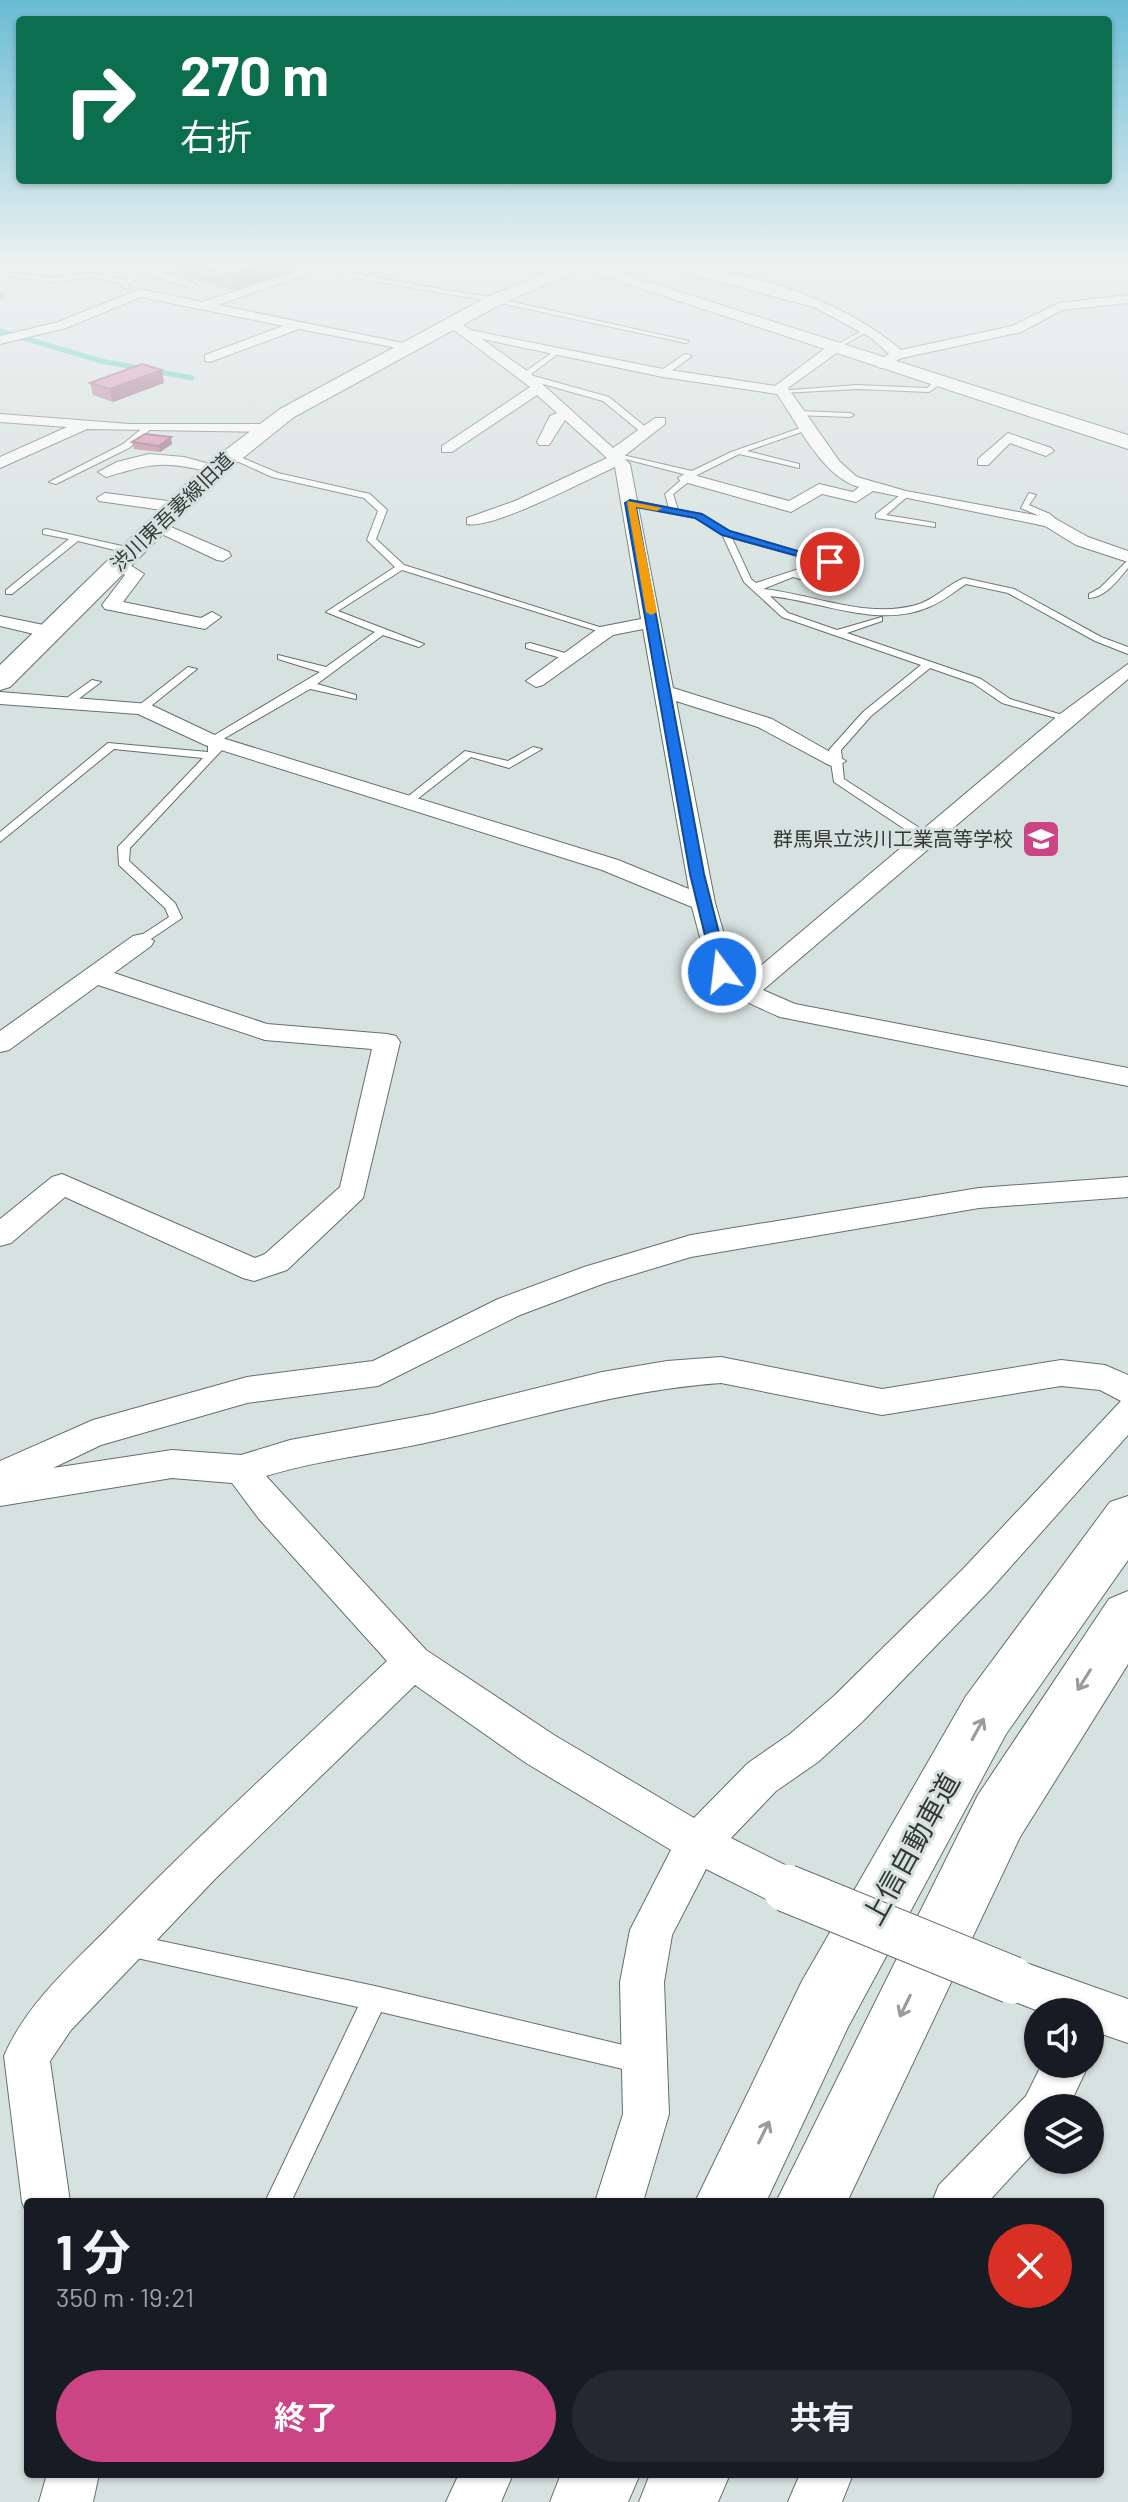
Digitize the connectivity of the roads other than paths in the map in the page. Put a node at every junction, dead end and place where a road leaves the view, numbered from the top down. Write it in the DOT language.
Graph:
graph roads {
  1 [pos="345,382"];
  2 [pos="531,382"];
  3 [pos="545,382"];
  4 [pos="721,382"];
  5 [pos="787,382"];
  6 [pos="938,383"];
  7 [pos="538,388"];
  8 [pos="782,391"];
  9 [pos="237,413"];
  10 [pos="798,413"];
  11 [pos="568,414"];
  12 [pos="850,415"];
  13 [pos="0,418"];
  14 [pos="1053,418"];
  15 [pos="660,421"];
  16 [pos="84,424"];
  17 [pos="148,428"];
  18 [pos="267,428"];
  19 [pos="809,428"];
  20 [pos="645,431"];
  21 [pos="1008,437"];
  22 [pos="544,442"];
  23 [pos="1128,442"];
  24 [pos="447,449"];
  25 [pos="1046,451"];
  26 [pos="740,452"];
  27 [pos="614,455"];
  28 [pos="223,461"];
  29 [pos="983,462"];
  30 [pos="0,463"];
  31 [pos="796,466"];
  32 [pos="106,472"];
  33 [pos="690,476"];
  34 [pos="53,482"];
  35 [pos="870,486"];
  36 [pos="904,495"];
  37 [pos="1032,495"];
  38 [pos="105,498"];
  39 [pos="630,503"];
  40 [pos="176,507"];
  41 [pos="674,511"];
  42 [pos="473,521"];
  43 [pos="932,525"];
  44 [pos="157,526"];
  45 [pos="1064,531"];
  46 [pos="46,532"];
  47 [pos="726,533"];
  48 [pos="76,538"];
  49 [pos="223,556"];
  50 [pos="125,557"];
  51 [pos="1128,560"];
  52 [pos="401,567"];
  53 [pos="795,575"];
  54 [pos="832,587"];
  55 [pos="758,590"];
  56 [pos="9,592"];
  57 [pos="1092,596"];
  58 [pos="212,617"];
  59 [pos="879,619"];
  60 [pos="0,621"];
  61 [pos="653,622"];
  62 [pos="382,631"];
  63 [pos="607,631"];
  64 [pos="51,632"];
  65 [pos="837,633"];
  66 [pos="419,644"];
  67 [pos="530,646"];
  68 [pos="1128,651"];
  69 [pos="282,657"];
  70 [pos="568,657"];
  71 [pos="929,664"];
  72 [pos="192,669"];
  73 [pos="1128,670"];
  74 [pos="328,671"];
  75 [pos="0,681"];
  76 [pos="536,681"];
  77 [pos="96,682"];
  78 [pos="309,685"];
  79 [pos="666,692"];
  80 [pos="352,697"];
  81 [pos="0,698"];
  82 [pos="65,704"];
  83 [pos="142,708"];
  84 [pos="1067,718"];
  85 [pos="211,748"];
  86 [pos="537,749"];
  87 [pos="836,761"];
  88 [pos="407,802"];
  89 [pos="0,838"];
  90 [pos="928,839"];
  91 [pos="703,903"];
  92 [pos="142,941"];
  93 [pos="95,975"];
  94 [pos="745,992"];
  95 [pos="0,1044"];
  96 [pos="1128,1077"];
  97 [pos="1128,1187"];
  98 [pos="0,1235"];
  99 [pos="1128,1390"];
  100 [pos="1128,1412"];
  101 [pos="241,1469"];
  102 [pos="0,1477"];
  103 [pos="0,1491"];
  104 [pos="1128,1518"];
  105 [pos="1128,1616"];
  106 [pos="413,1662"];
  107 [pos="698,1843"];
  108 [pos="123,1944"];
  109 [pos="375,1998"];
  110 [pos="1054,1998"];
  111 [pos="1104,2014"];
  112 [pos="1128,2021"];
  113 [pos="646,2063"];
  114 [pos="1024,2129"];
  115 [pos="45,2198"];
  116 [pos="280,2198"];
  117 [pos="620,2198"];
  118 [pos="732,2198"];
  119 [pos="813,2198"];
  120 [pos="960,2198"];
  121 [pos="72,2478"];
  122 [pos="485,2478"];
  123 [pos="599,2478"];
  124 [pos="689,2478"];
  125 [pos="825,2478"];
  126 [pos="66,2502"];
  127 [pos="473,2502"];
  128 [pos="589,2502"];
  129 [pos="678,2502"];
  130 [pos="815,2502"];
  1 -- 18 [label="main road, 渋川東吾妻線旧道"];
  2 -- 7 [label="street"];
  3 -- 20 [label="lane"];
  4 -- 8 [label="street"];
  5 -- 8 [label="street"];
  6 -- 8 [label="lane"];
  6 -- 14 [label="main road"];
  7 -- 11 [label="street"];
  7 -- 24 [label="street"];
  8 -- 10 [label="street"];
  9 -- 18 [label="street"];
  10 -- 12 [label="lane"];
  10 -- 19 [label="street"];
  11 -- 22 [label="street"];
  11 -- 27 [label="street"];
  13 -- 16 [label="street"];
  14 -- 21 [label="street"];
  14 -- 23 [label="main road"];
  15 -- 20 [label="street"];
  16 -- 17 [label="street"];
  16 -- 30 [label="street"];
  17 -- 18 [label="street"];
  17 -- 34 [label="lane"];
  18 -- 28 [label="main road, 渋川東吾妻線旧道"];
  19 -- 26 [label="lane"];
  19 -- 35 [label="street"];
  20 -- 27 [label="street"];
  21 -- 25 [label="street"];
  21 -- 29 [label="street"];
  26 -- 31 [label="lane"];
  26 -- 33 [label="lane"];
  27 -- 33 [label="lane"];
  27 -- 39 [label="street"];
  27 -- 42 [label="street"];
  28 -- 32 [label="street"];
  28 -- 40 [label="main road, 渋川東吾妻線旧道"];
  28 -- 52 [label="lane"];
  33 -- 35 [label="street"];
  33 -- 41 [label="lane"];
  35 -- 36 [label="street"];
  36 -- 43 [label="lane"];
  36 -- 45 [label="street"];
  37 -- 45 [label="lane"];
  38 -- 40 [label="street"];
  39 -- 41 [label="lane"];
  39 -- 61 [label="street"];
  40 -- 44 [label="main road, 渋川東吾妻線旧道"];
  41 -- 47 [label="lane"];
  44 -- 49 [label="street"];
  44 -- 50 [label="main road, 渋川東吾妻線旧道"];
  45 -- 51 [label="street"];
  46 -- 48 [label="lane"];
  47 -- 53 [label="lane"];
  47 -- 55 [label="lane"];
  48 -- 50 [label="lane"];
  48 -- 56 [label="lane"];
  50 -- 58 [label="street"];
  50 -- 64 [label="main road, 渋川東吾妻線旧道"];
  51 -- 57 [label="lane"];
  52 -- 62 [label="lane"];
  52 -- 63 [label="lane"];
  53 -- 54 [label="lane"];
  53 -- 55 [label="lane"];
  55 -- 65 [label="lane"];
  55 -- 68 [label="lane"];
  59 -- 65 [label="lane"];
  60 -- 64 [label="street"];
  61 -- 63 [label="street"];
  61 -- 79 [label="street"];
  62 -- 66 [label="lane"];
  62 -- 74 [label="lane"];
  63 -- 70 [label="street"];
  64 -- 75 [label="main road, 渋川東吾妻線旧道"];
  65 -- 71 [label="lane"];
  67 -- 70 [label="lane"];
  69 -- 74 [label="lane"];
  70 -- 76 [label="street"];
  71 -- 84 [label="lane"];
  71 -- 87 [label="lane"];
  72 -- 83 [label="lane"];
  73 -- 84 [label="street"];
  74 -- 78 [label="lane"];
  77 -- 82 [label="lane"];
  78 -- 80 [label="lane"];
  78 -- 85 [label="lane"];
  79 -- 87 [label="street"];
  79 -- 91 [label="street"];
  81 -- 82 [label="street"];
  82 -- 83 [label="street"];
  83 -- 85 [label="street"];
  84 -- 90 [label="street"];
  85 -- 88 [label="street"];
  85 -- 89 [label="lane"];
  85 -- 92 [label="lane"];
  86 -- 88 [label="lane"];
  87 -- 90 [label="lane"];
  88 -- 91 [label="street"];
  90 -- 94 [label="street"];
  91 -- 94 [label="street"];
  92 -- 93 [label="street"];
  93 -- 95 [label="street"];
  93 -- 98 [label="street"];
  94 -- 96 [label="street"];
  97 -- 102 [label="street"];
  99 -- 101 [label="street"];
  100 -- 107 [label="street"];
  101 -- 103 [label="street"];
  101 -- 106 [label="street"];
  118 -- 104 [label="main road, 上信自動車道, one-way"];
  105 -- 119 [label="main road, one-way"];
  106 -- 107 [label="street"];
  106 -- 108 [label="street"];
  107 -- 110 [label="street, bridge"];
  107 -- 113 [label="street"];
  108 -- 109 [label="lane"];
  108 -- 115 [label="street"];
  109 -- 113 [label="lane"];
  109 -- 116 [label="lane"];
  111 -- 112 [label="street"];
  113 -- 117 [label="street"];
  114 -- 120 [label="street"];
  121 -- 126 [label="street"];
  122 -- 127 [label="street"];
  123 -- 128 [label="main road"];
  124 -- 129 [label="main road"];
  125 -- 130 [label="street"];
}
